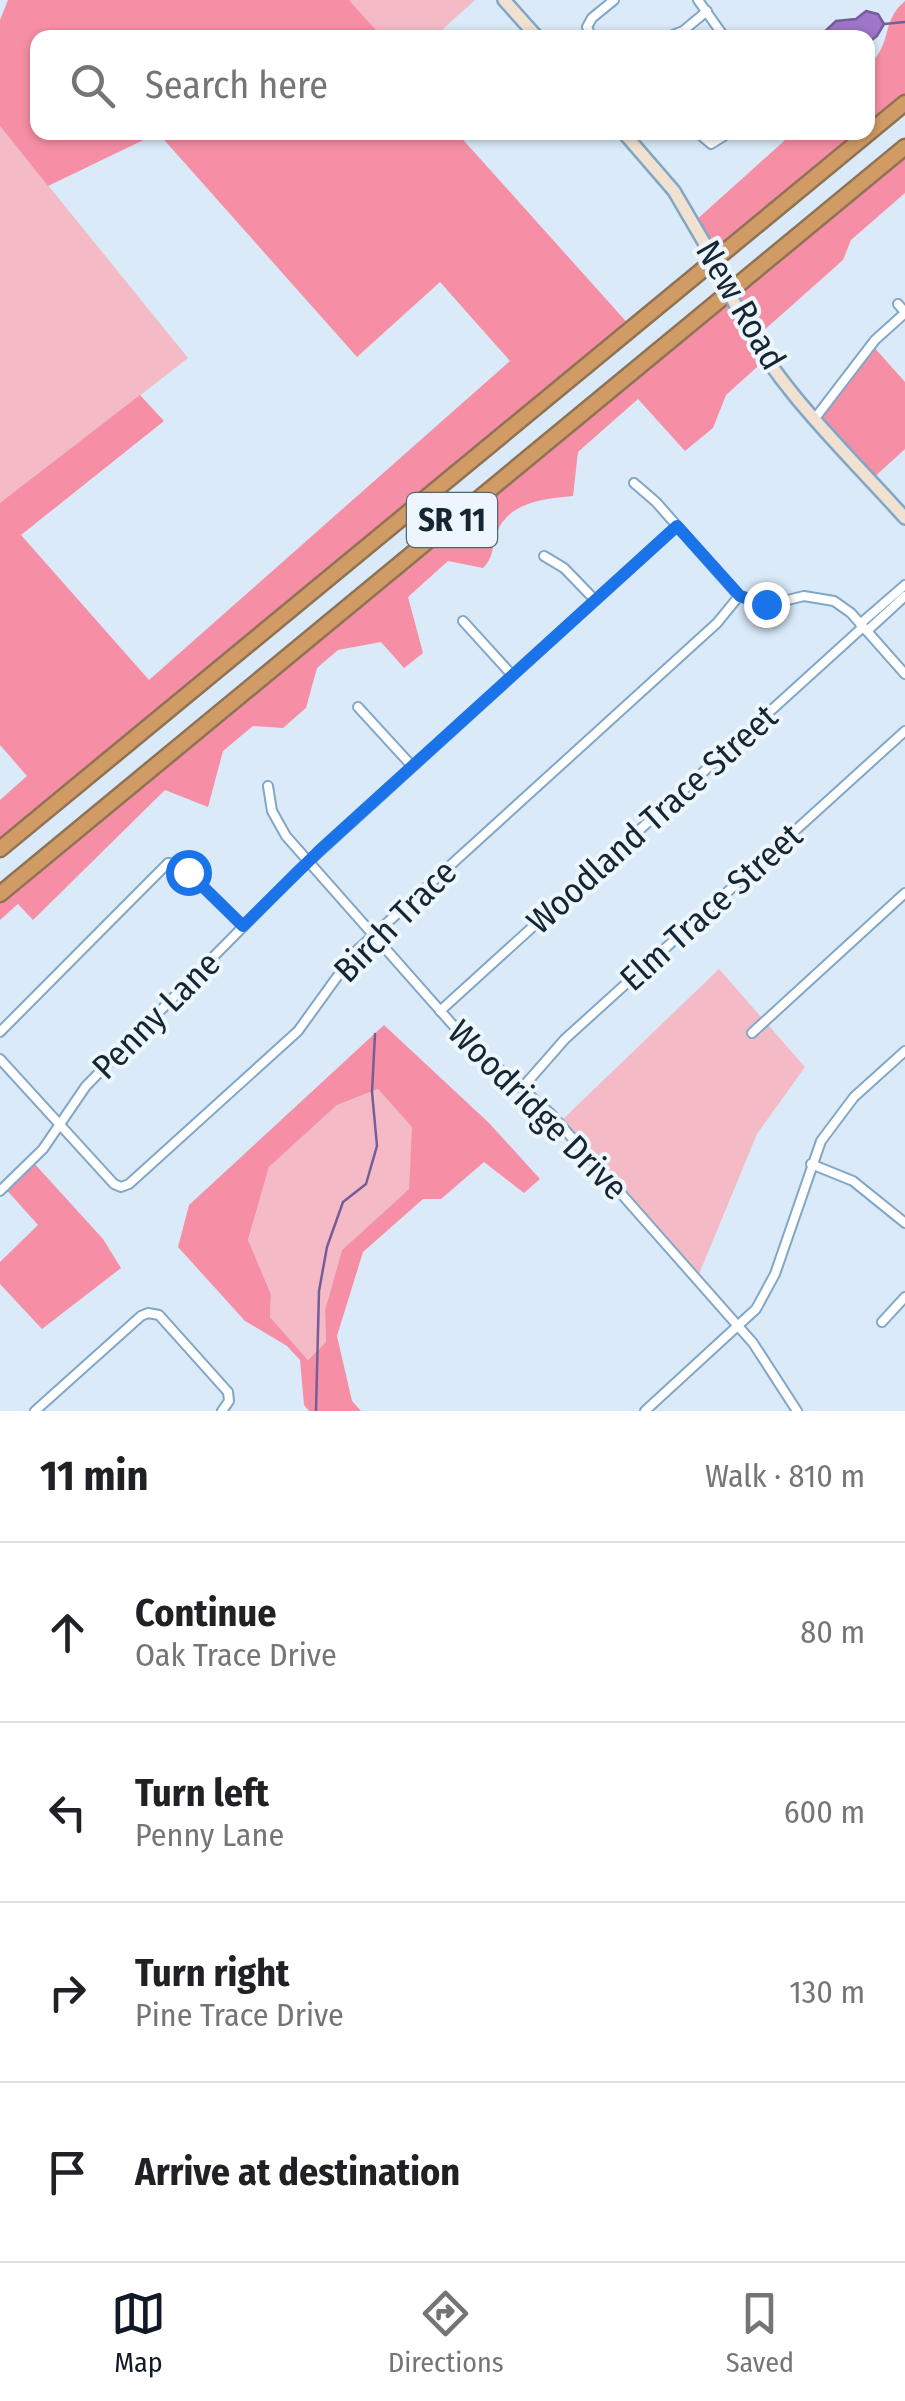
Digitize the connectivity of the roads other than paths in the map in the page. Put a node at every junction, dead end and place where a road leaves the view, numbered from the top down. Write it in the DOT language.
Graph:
graph roads {
  1 [pos="504,0"];
  2 [pos="614,0"];
  3 [pos="698,0"];
  4 [pos="707,11"];
  5 [pos="531,30"];
  6 [pos="588,30"];
  7 [pos="684,30"];
  8 [pos="720,30"];
  9 [pos="905,102"];
  10 [pos="875,127"];
  11 [pos="629,140"];
  12 [pos="859,140"];
  13 [pos="905,146"];
  14 [pos="898,304"];
  15 [pos="905,312"];
  16 [pos="816,417"];
  17 [pos="634,483"];
  18 [pos="905,518"];
  19 [pos="677,526"];
  20 [pos="544,556"];
  21 [pos="905,585"];
  22 [pos="740,596"];
  23 [pos="905,596"];
  24 [pos="595,600"];
  25 [pos="463,621"];
  26 [pos="864,627"];
  27 [pos="905,674"];
  28 [pos="512,675"];
  29 [pos="358,707"];
  30 [pos="905,731"];
  31 [pos="412,766"];
  32 [pos="268,786"];
  33 [pos="0,849"];
  34 [pos="308,861"];
  35 [pos="905,892"];
  36 [pos="0,894"];
  37 [pos="243,926"];
  38 [pos="373,935"];
  39 [pos="440,1011"];
  40 [pos="0,1032"];
  41 [pos="752,1033"];
  42 [pos="905,1051"];
  43 [pos="896,1058"];
  44 [pos="0,1059"];
  45 [pos="905,1068"];
  46 [pos="522,1088"];
  47 [pos="59,1124"];
  48 [pos="811,1164"];
  49 [pos="0,1191"];
  50 [pos="905,1223"];
  51 [pos="905,1297"];
  52 [pos="882,1322"];
  53 [pos="739,1327"];
  54 [pos="35,1411"];
  55 [pos="222,1411"];
  56 [pos="645,1411"];
  57 [pos="797,1411"];
  1 -- 5 [label="street"];
  2 -- 6 [label="street"];
  3 -- 4 [label="street"];
  4 -- 7 [label="street"];
  4 -- 8 [label="street"];
  9 -- 10 [label="highway, SR 11"];
  11 -- 16 [label="street, New Road, bridge"];
  12 -- 33 [label="highway, SR 11"];
  13 -- 36 [label="highway, SR 11"];
  14 -- 15 [label="street"];
  15 -- 16 [label="street"];
  16 -- 18 [label="street, New Road"];
  17 -- 19 [label="street"];
  19 -- 22 [label="street"];
  19 -- 24 [label="street, Penny Lane"];
  20 -- 24 [label="street"];
  21 -- 26 [label="street, Woodland Trace Street"];
  22 -- 26 [label="street"];
  22 -- 38 [label="street, Birch Trace"];
  23 -- 26 [label="street, Woodland Trace Street"];
  24 -- 28 [label="street, Penny Lane"];
  25 -- 28 [label="street"];
  26 -- 27 [label="street"];
  26 -- 39 [label="street, Woodland Trace Street"];
  28 -- 31 [label="street, Penny Lane"];
  29 -- 31 [label="street"];
  30 -- 46 [label="street, Elm Trace Street"];
  31 -- 34 [label="street, Penny Lane"];
  32 -- 34 [label="street, Woodridge Drive"];
  34 -- 37 [label="street, Penny Lane"];
  34 -- 38 [label="street, Woodridge Drive"];
  35 -- 41 [label="street"];
  37 -- 40 [label="street"];
  37 -- 47 [label="street, Penny Lane"];
  38 -- 39 [label="street, Woodridge Drive"];
  38 -- 47 [label="street, Birch Trace"];
  39 -- 46 [label="street, Woodridge Drive"];
  42 -- 43 [label="street"];
  43 -- 45 [label="street"];
  43 -- 48 [label="street"];
  44 -- 47 [label="street, Birch Trace"];
  46 -- 53 [label="street, Woodridge Drive"];
  47 -- 49 [label="street, Penny Lane"];
  48 -- 50 [label="street"];
  48 -- 53 [label="street"];
  51 -- 52 [label="street"];
  53 -- 56 [label="street"];
  53 -- 57 [label="street, Woodridge Drive"];
  54 -- 55 [label="street"];
}
